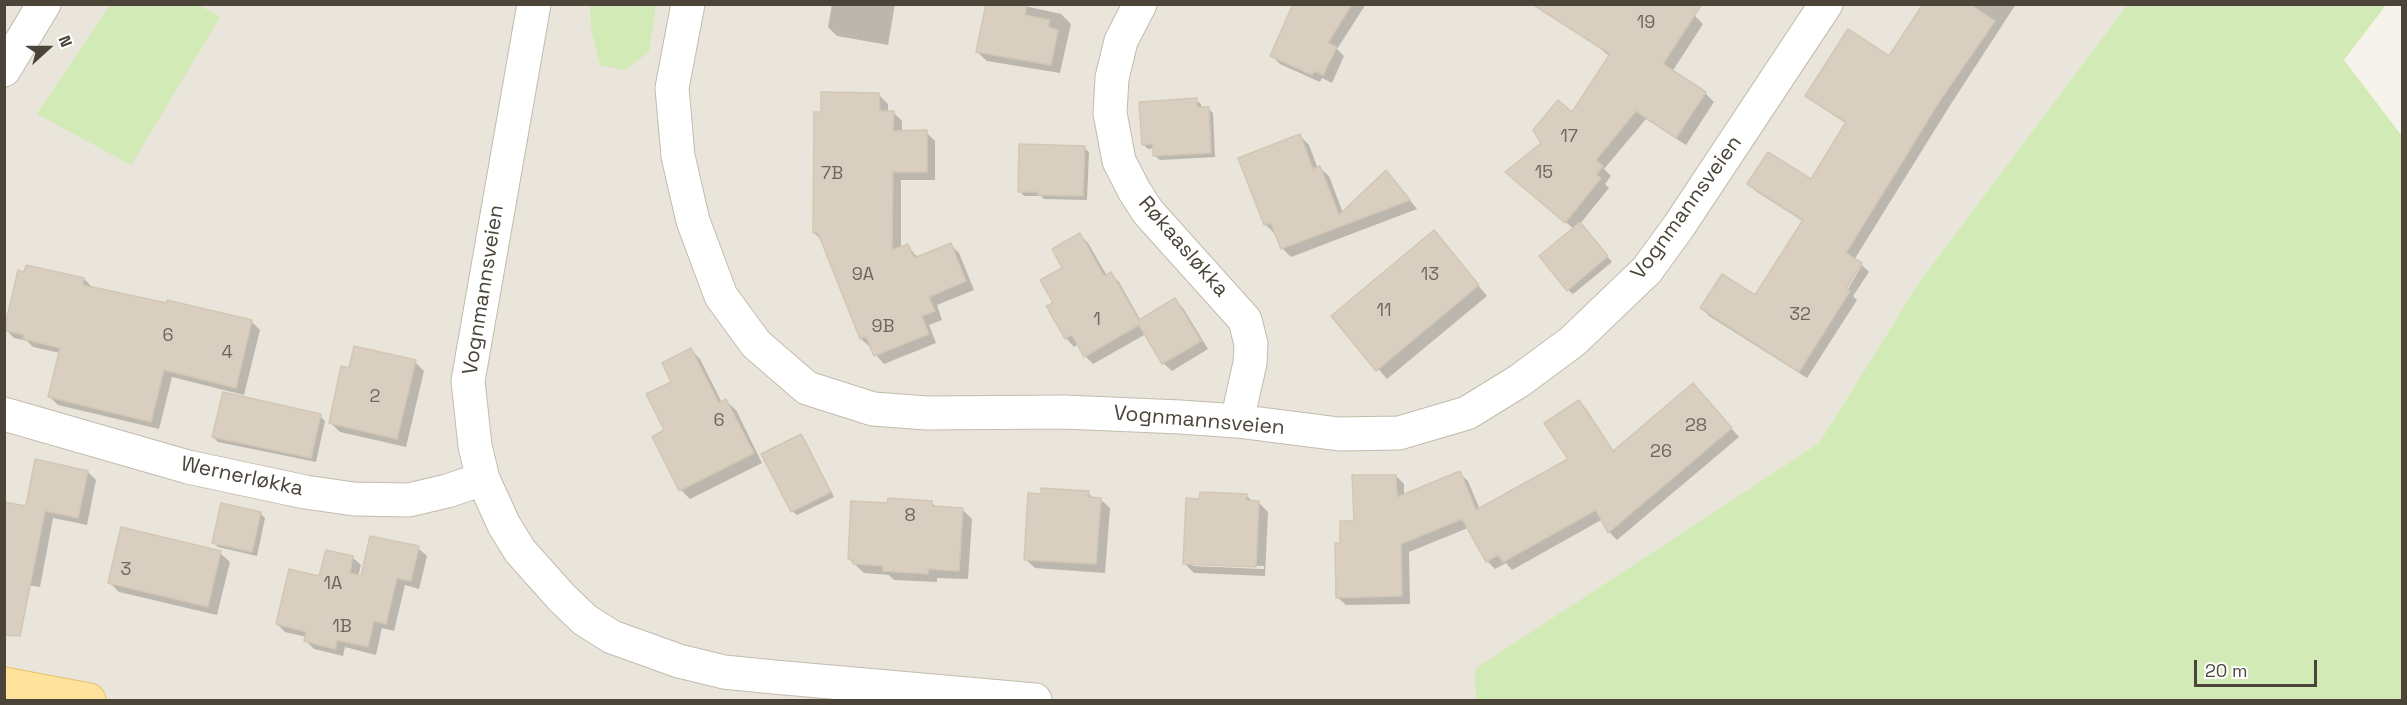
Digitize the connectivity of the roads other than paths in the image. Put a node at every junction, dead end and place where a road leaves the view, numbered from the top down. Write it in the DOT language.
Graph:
graph roads {
  1 [pos="44,4"];
  2 [pos="534,4"];
  3 [pos="688,4"];
  4 [pos="1140,4"];
  5 [pos="1826,4"];
  6 [pos="4,70"];
  7 [pos="4,414"];
  8 [pos="1237,421"];
  9 [pos="483,479"];
  10 [pos="4,684"];
  11 [pos="89,700"];
  12 [pos="1035,700"];
  1 -- 6 [label="street"];
  2 -- 9 [label="street, Vognmannsveien"];
  3 -- 8 [label="street, Vognmannsveien"];
  4 -- 8 [label="street, Røkaasløkka"];
  5 -- 8 [label="street, Vognmannsveien"];
  7 -- 9 [label="street, Wernerløkka"];
  9 -- 12 [label="street, Vognmannsveien"];
  10 -- 11 [label="main road"];
}
